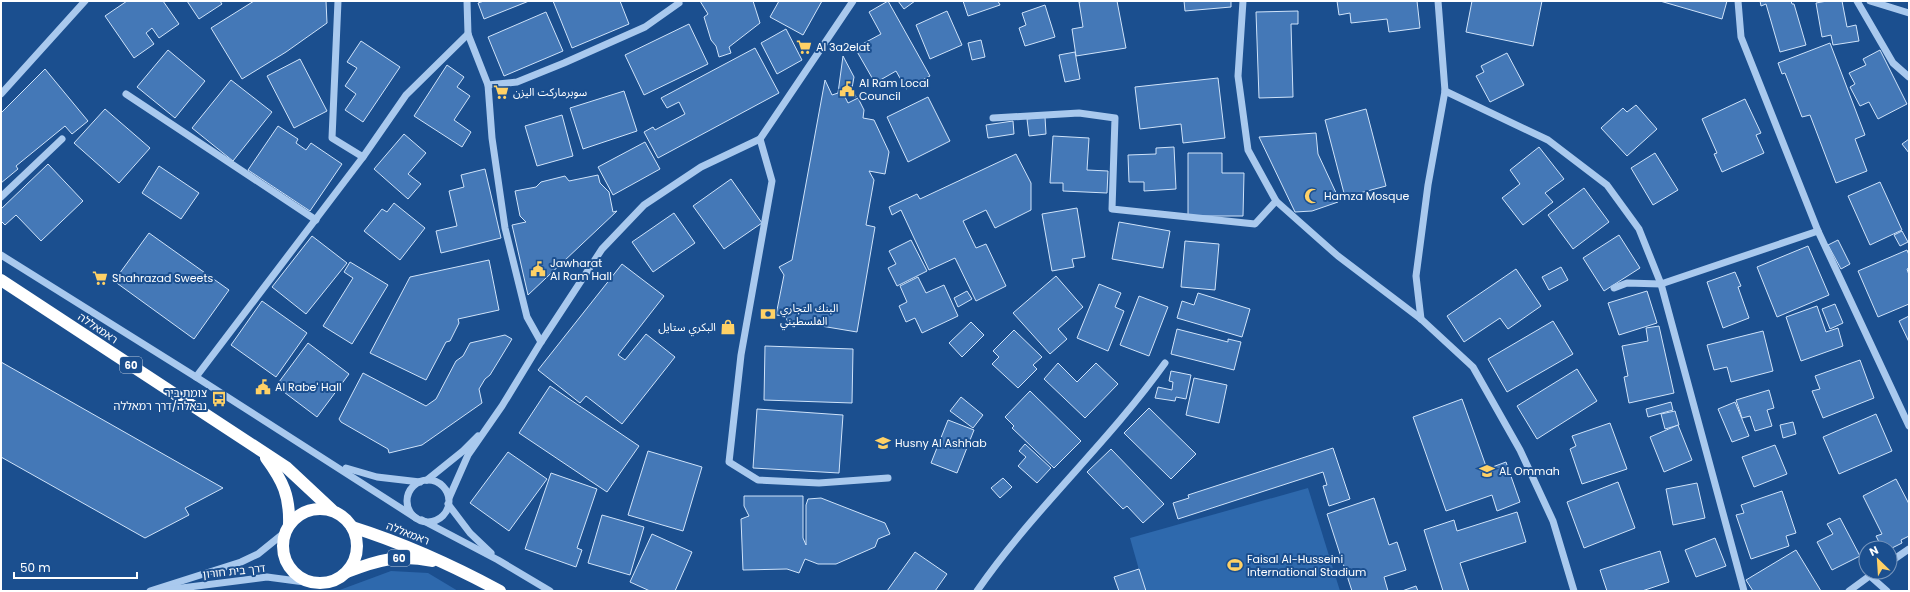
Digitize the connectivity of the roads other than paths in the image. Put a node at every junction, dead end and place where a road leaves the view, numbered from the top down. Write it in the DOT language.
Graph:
graph roads {
  1 [pos="85,1"];
  2 [pos="338,1"];
  3 [pos="467,1"];
  4 [pos="853,1"];
  5 [pos="1243,1"];
  6 [pos="1438,1"];
  7 [pos="1738,1"];
  8 [pos="1857,1"];
  9 [pos="1870,1"];
  10 [pos="679,3"];
  11 [pos="1909,13"];
  12 [pos="468,34"];
  13 [pos="1909,78"];
  14 [pos="488,85"];
  15 [pos="1445,91"];
  16 [pos="1,94"];
  17 [pos="126,94"];
  18 [pos="993,118"];
  19 [pos="62,139"];
  20 [pos="760,139"];
  21 [pos="363,157"];
  22 [pos="1,197"];
  23 [pos="1276,201"];
  24 [pos="316,220"];
  25 [pos="1818,231"];
  26 [pos="1,256"];
  27 [pos="1,280"];
  28 [pos="1661,284"];
  29 [pos="1614,288"];
  30 [pos="1421,319"];
  31 [pos="541,342"];
  32 [pos="1165,363"];
  33 [pos="196,377"];
  34 [pos="502,406"];
  35 [pos="1909,426"];
  36 [pos="261,451"];
  37 [pos="331,462"];
  38 [pos="888,478"];
  39 [pos="423,481"];
  40 [pos="448,501"];
  41 [pos="332,510"];
  42 [pos="419,519"];
  43 [pos="352,527"];
  44 [pos="287,529"];
  45 [pos="1909,549"];
  46 [pos="1898,557"];
  47 [pos="498,560"];
  48 [pos="452,566"];
  49 [pos="347,572"];
  50 [pos="1865,580"];
  51 [pos="1878,580"];
  52 [pos="312,583"];
  53 [pos="150,591"];
  54 [pos="158,591"];
  55 [pos="500,591"];
  56 [pos="550,591"];
  57 [pos="977,591"];
  58 [pos="1574,591"];
  59 [pos="1744,591"];
  60 [pos="1849,591"];
  61 [pos="1887,591"];
  1 -- 16 [label="street"];
  2 -- 21 [label="street"];
  3 -- 12 [label="street"];
  4 -- 20 [label="street"];
  5 -- 23 [label="street"];
  6 -- 15 [label="street"];
  7 -- 25 [label="street"];
  8 -- 13 [label="street"];
  9 -- 11 [label="street"];
  10 -- 14 [label="street"];
  12 -- 14 [label="street"];
  12 -- 21 [label="street"];
  14 -- 31 [label="street"];
  15 -- 28 [label="street"];
  15 -- 30 [label="street"];
  17 -- 24 [label="street"];
  18 -- 23 [label="street"];
  19 -- 22 [label="street"];
  20 -- 31 [label="street"];
  20 -- 38 [label="street"];
  21 -- 24 [label="street"];
  23 -- 30 [label="street"];
  24 -- 33 [label="street"];
  25 -- 28 [label="street"];
  25 -- 35 [label="street"];
  26 -- 33 [label="street"];
  27 -- 36 [label="highway, ראמאללה / 60"];
  28 -- 29 [label="street"];
  28 -- 59 [label="street"];
  30 -- 58 [label="street"];
  31 -- 34 [label="street"];
  32 -- 57 [label="street"];
  33 -- 37 [label="street"];
  34 -- 39 [label="street"];
  34 -- 40 [label="street"];
  36 -- 41 [label="highway, ראמאללה / 60"];
  36 -- 44 [label="highway, ראמאללה / 60"];
  37 -- 39 [label="street"];
  37 -- 42 [label="street"];
  39 -- 40 [label="street"];
  39 -- 42 [label="street"];
  40 -- 42 [label="street"];
  40 -- 47 [label="street"];
  41 -- 43 [label="highway, 60"];
  41 -- 44 [label="highway"];
  42 -- 47 [label="street"];
  43 -- 48 [label="highway, ראמאללה / 60"];
  43 -- 49 [label="highway"];
  44 -- 52 [label="highway, 60"];
  44 -- 53 [label="street, דרך בית חורון"];
  45 -- 46 [label="street"];
  47 -- 56 [label="street"];
  48 -- 49 [label="highway, ראמאללה / 60"];
  48 -- 55 [label="highway, ראמאללה / 60"];
  49 -- 52 [label="highway, 60"];
  50 -- 60 [label="street"];
  51 -- 61 [label="street"];
  52 -- 54 [label="street, דרך בית חורון"];
}
